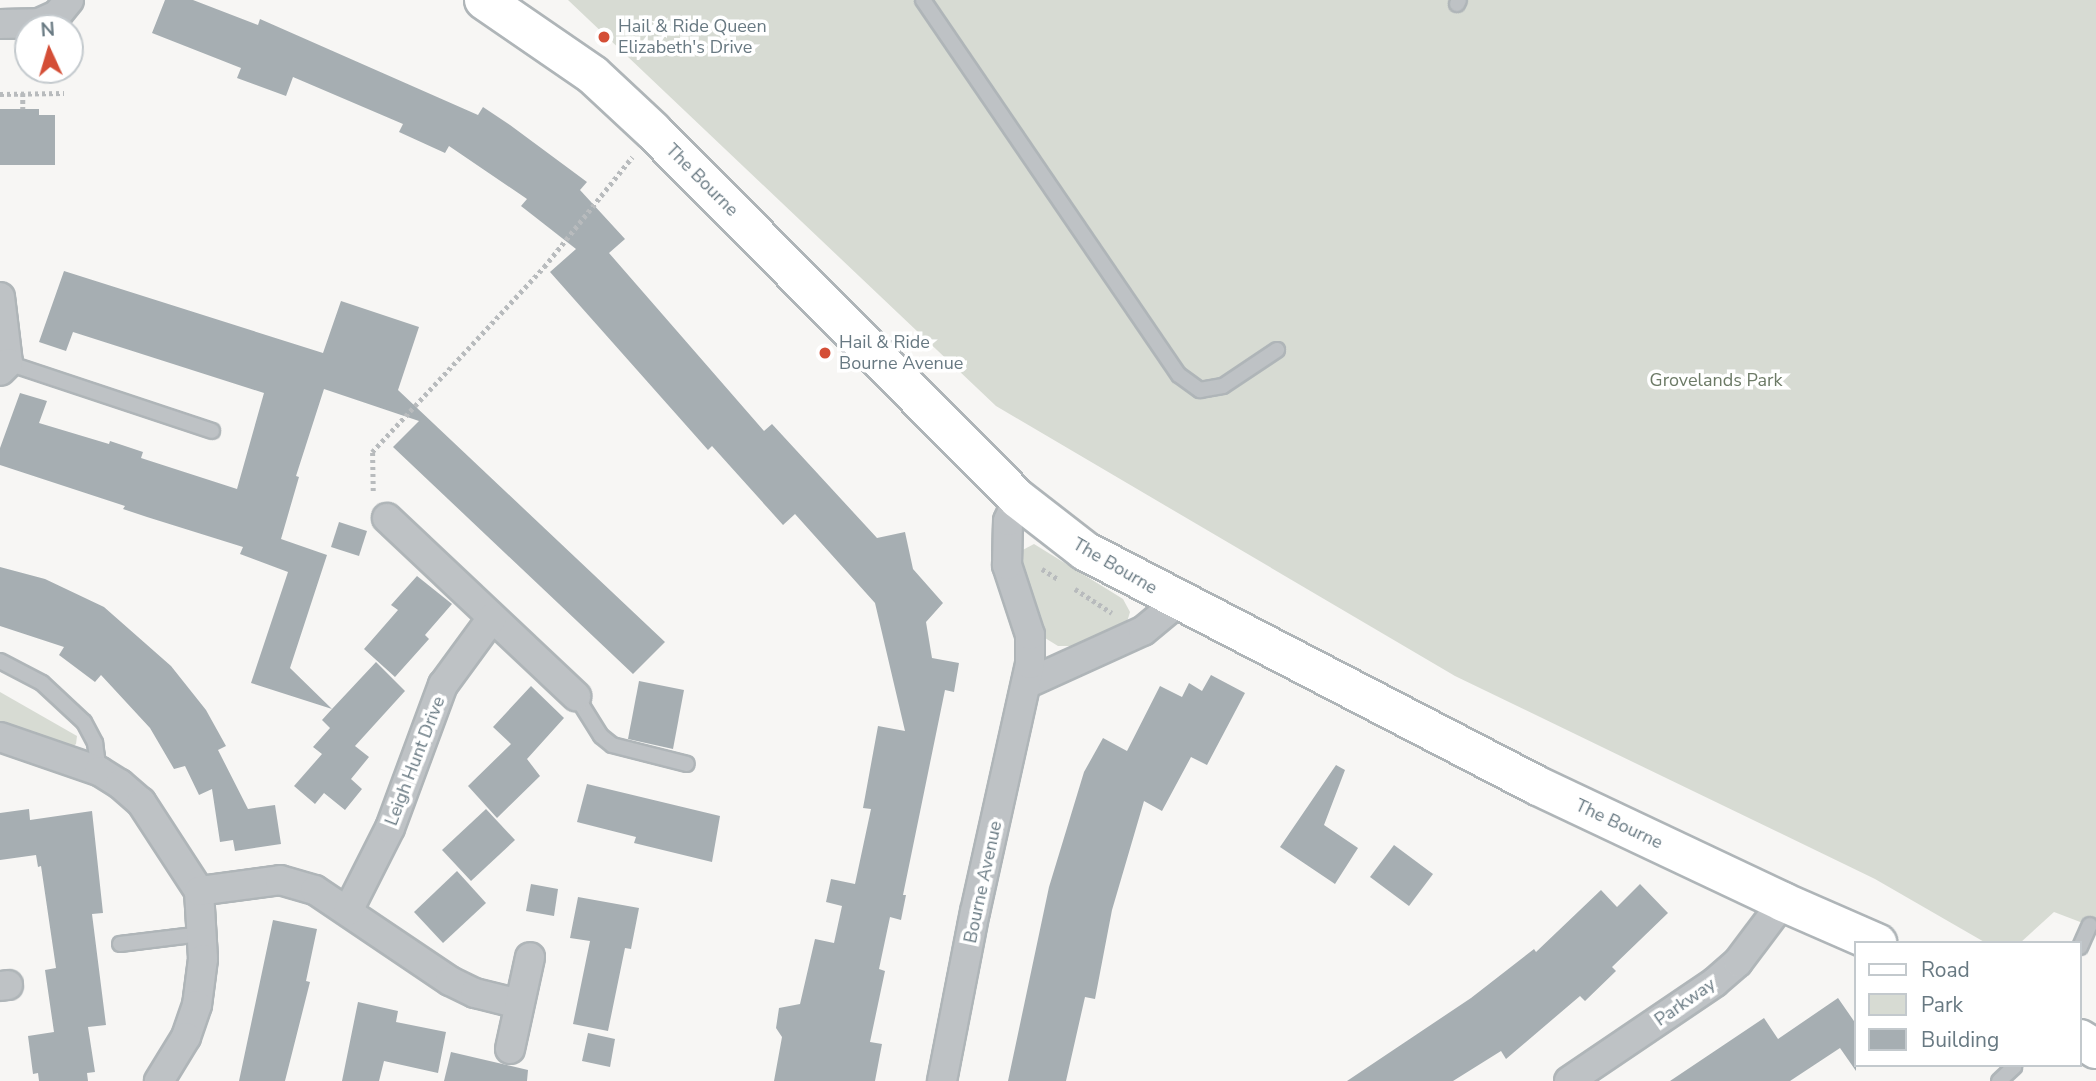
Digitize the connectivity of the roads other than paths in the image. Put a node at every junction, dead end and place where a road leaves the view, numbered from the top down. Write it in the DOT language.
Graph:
graph roads {
  1 [pos="69,0"];
  2 [pos="484,0"];
  3 [pos="923,0"];
  4 [pos="0,24"];
  5 [pos="0,297"];
  6 [pos="1277,350"];
  7 [pos="4,355"];
  8 [pos="212,430"];
  9 [pos="1018,499"];
  10 [pos="387,518"];
  11 [pos="1178,602"];
  12 [pos="492,618"];
  13 [pos="0,661"];
  14 [pos="1026,684"];
  15 [pos="576,696"];
  16 [pos="0,737"];
  17 [pos="687,764"];
  18 [pos="99,771"];
  19 [pos="200,891"];
  20 [pos="1783,902"];
  21 [pos="348,911"];
  22 [pos="2090,925"];
  23 [pos="202,934"];
  24 [pos="1872,941"];
  25 [pos="2082,943"];
  26 [pos="120,944"];
  27 [pos="530,957"];
  28 [pos="519,1004"];
  29 [pos="510,1049"];
  30 [pos="2014,1067"];
  31 [pos="159,1081"];
  32 [pos="942,1081"];
  33 [pos="1569,1081"];
  34 [pos="1999,1081"];
  1 -- 4 [label="street"];
  2 -- 9 [label="main road, The Bourne"];
  3 -- 6 [label="lane"];
  5 -- 7 [label="street"];
  7 -- 8 [label="lane"];
  9 -- 11 [label="main road, The Bourne"];
  9 -- 14 [label="street, Bourne Avenue"];
  10 -- 12 [label="street"];
  11 -- 14 [label="street"];
  11 -- 20 [label="main road, The Bourne"];
  12 -- 15 [label="street"];
  12 -- 21 [label="street, Leigh Hunt Drive"];
  13 -- 18 [label="lane"];
  14 -- 32 [label="street, Bourne Avenue"];
  15 -- 17 [label="lane"];
  16 -- 18 [label="street"];
  18 -- 19 [label="street"];
  19 -- 21 [label="street"];
  19 -- 23 [label="street"];
  20 -- 24 [label="main road, The Bourne"];
  20 -- 33 [label="street, Parkway"];
  21 -- 28 [label="street"];
  22 -- 25 [label="lane"];
  23 -- 26 [label="lane"];
  23 -- 31 [label="street"];
  27 -- 28 [label="street"];
  28 -- 29 [label="street"];
  30 -- 34 [label="lane"];
}
